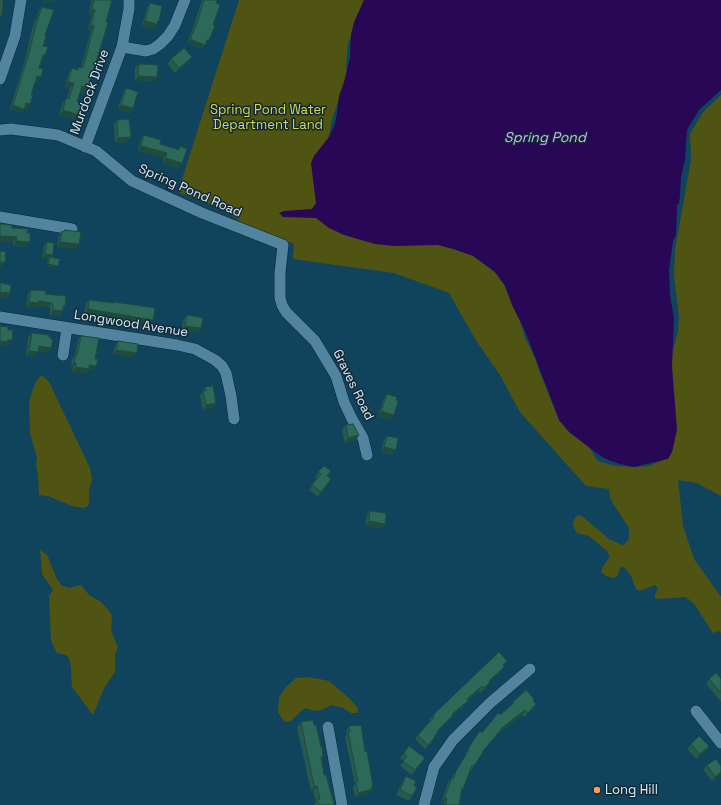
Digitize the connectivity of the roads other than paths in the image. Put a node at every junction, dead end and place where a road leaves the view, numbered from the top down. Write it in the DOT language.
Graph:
graph roads {
  1 [pos="21,0"];
  2 [pos="129,0"];
  3 [pos="185,0"];
  4 [pos="122,47"];
  5 [pos="0,79"];
  6 [pos="0,130"];
  7 [pos="85,147"];
  8 [pos="0,218"];
  9 [pos="72,229"];
  10 [pos="283,245"];
  11 [pos="0,317"];
  12 [pos="68,328"];
  13 [pos="63,354"];
  14 [pos="234,419"];
  15 [pos="367,455"];
  16 [pos="530,669"];
  17 [pos="696,711"];
  18 [pos="328,727"];
  19 [pos="721,743"];
  20 [pos="342,805"];
  21 [pos="424,805"];
  1 -- 5 [label="street"];
  2 -- 4 [label="street, Murdock Drive"];
  3 -- 4 [label="street, Murdock Drive"];
  4 -- 7 [label="street, Murdock Drive"];
  6 -- 7 [label="street, Spring Pond Road"];
  7 -- 10 [label="street, Spring Pond Road"];
  8 -- 9 [label="street"];
  10 -- 15 [label="street, Graves Road"];
  11 -- 12 [label="street, Longwood Avenue"];
  12 -- 13 [label="street"];
  12 -- 14 [label="street, Longwood Avenue"];
  16 -- 21 [label="street"];
  17 -- 19 [label="street"];
  18 -- 20 [label="street"];
}
